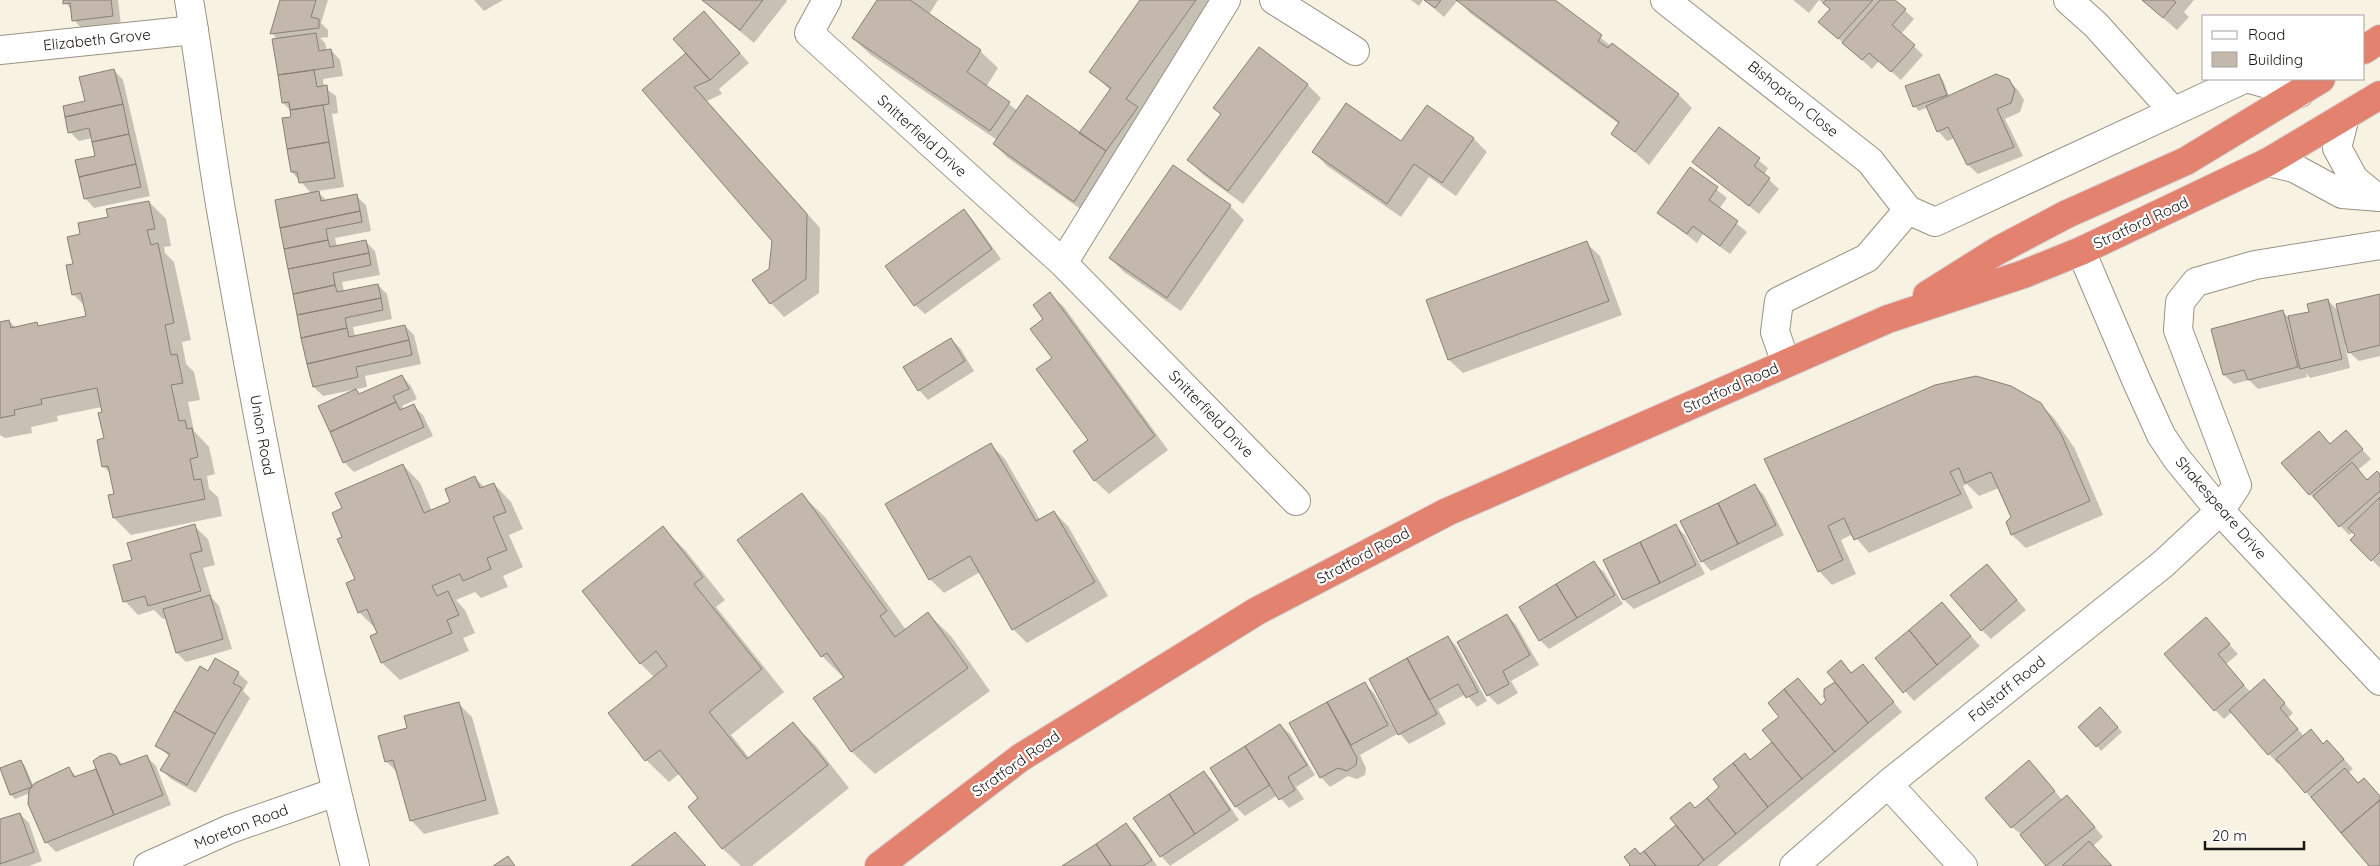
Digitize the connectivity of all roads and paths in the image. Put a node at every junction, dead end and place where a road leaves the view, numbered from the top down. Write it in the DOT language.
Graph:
graph roads {
  1 [pos="189,0"];
  2 [pos="827,0"];
  3 [pos="1226,0"];
  4 [pos="1274,0"];
  5 [pos="1665,0"];
  6 [pos="2068,0"];
  7 [pos="194,30"];
  8 [pos="2380,39"];
  9 [pos="2365,49"];
  10 [pos="0,50"];
  11 [pos="1355,51"];
  12 [pos="2242,80"];
  13 [pos="2259,80"];
  14 [pos="2310,86"];
  15 [pos="2380,95"];
  16 [pos="2173,111"];
  17 [pos="2345,117"];
  18 [pos="2268,162"];
  19 [pos="2378,197"];
  20 [pos="1908,210"];
  21 [pos="2067,214"];
  22 [pos="2380,244"];
  23 [pos="2082,251"];
  24 [pos="1063,263"];
  25 [pos="1888,319"];
  26 [pos="1786,363"];
  27 [pos="1296,501"];
  28 [pos="2220,511"];
  29 [pos="2380,681"];
  30 [pos="1888,784"];
  31 [pos="336,792"];
  32 [pos="148,866"];
  33 [pos="355,866"];
  34 [pos="879,866"];
  35 [pos="1794,866"];
  36 [pos="1963,866"];
  1 -- 7 [label="street, Union Road"];
  2 -- 24 [label="street, Snitterfield Drive"];
  3 -- 24 [label="street"];
  4 -- 11 [label="street"];
  5 -- 20 [label="street, Bishopton Close"];
  6 -- 16 [label="street"];
  7 -- 10 [label="street, Elizabeth Grove"];
  7 -- 31 [label="street, Union Road"];
  8 -- 9 [label="highway"];
  12 -- 16 [label="street"];
  13 -- 14 [label="street"];
  14 -- 21 [label="highway, Stratford Road"];
  15 -- 17 [label="highway, Stratford Road"];
  16 -- 20 [label="street"];
  17 -- 18 [label="highway, Stratford Road"];
  17 -- 19 [label="street"];
  18 -- 19 [label="street"];
  18 -- 23 [label="highway, Stratford Road"];
  20 -- 26 [label="street"];
  21 -- 23 [label="highway"];
  21 -- 25 [label="highway, Stratford Road"];
  22 -- 28 [label="street, Falstaff Road"];
  23 -- 25 [label="highway, Stratford Road"];
  23 -- 28 [label="street, Shakespeare Drive"];
  24 -- 27 [label="street, Snitterfield Drive"];
  25 -- 26 [label="highway, Stratford Road"];
  26 -- 34 [label="highway, Stratford Road"];
  28 -- 29 [label="street, Shakespeare Drive"];
  28 -- 30 [label="street, Falstaff Road"];
  30 -- 35 [label="street, Falstaff Road"];
  30 -- 36 [label="street"];
  31 -- 32 [label="street, Moreton Road"];
  31 -- 33 [label="street, Union Road"];
}
